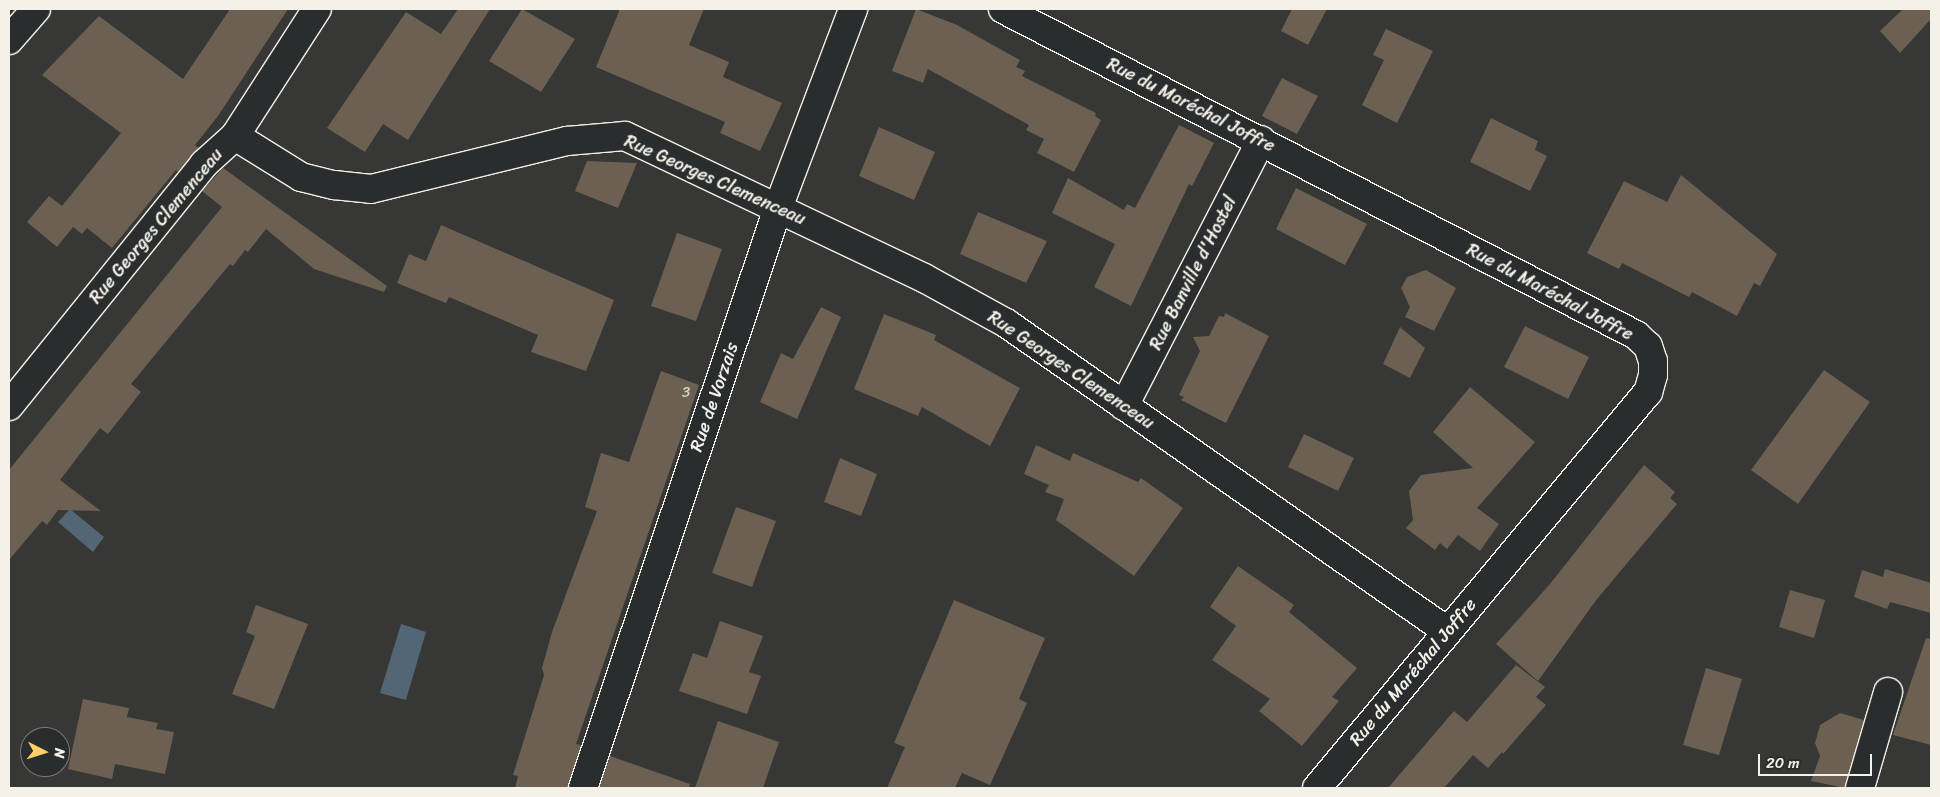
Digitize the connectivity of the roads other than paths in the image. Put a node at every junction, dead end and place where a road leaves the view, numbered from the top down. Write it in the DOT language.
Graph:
graph roads {
  1 [pos="36,9"];
  2 [pos="317,9"];
  3 [pos="854,9"];
  4 [pos="1003,9"];
  5 [pos="9,40"];
  6 [pos="235,136"];
  7 [pos="1261,140"];
  8 [pos="778,208"];
  9 [pos="9,406"];
  10 [pos="1124,406"];
  11 [pos="1447,631"];
  12 [pos="1888,692"];
  13 [pos="582,788"];
  14 [pos="1317,788"];
  15 [pos="1860,788"];
  1 -- 5 [label="street"];
  2 -- 6 [label="street"];
  3 -- 8 [label="street, Rue de Vorzais"];
  4 -- 7 [label="street, Rue du Maréchal Joffre"];
  6 -- 8 [label="street, Rue Georges Clemenceau"];
  6 -- 9 [label="street, Rue Georges Clemenceau"];
  7 -- 10 [label="street, Rue Banville d'Hostel"];
  7 -- 11 [label="street, Rue du Maréchal Joffre"];
  8 -- 10 [label="street, Rue Georges Clemenceau"];
  8 -- 13 [label="street, Rue de Vorzais"];
  10 -- 11 [label="street, Rue Georges Clemenceau"];
  11 -- 14 [label="street, Rue du Maréchal Joffre"];
  12 -- 15 [label="street"];
}
